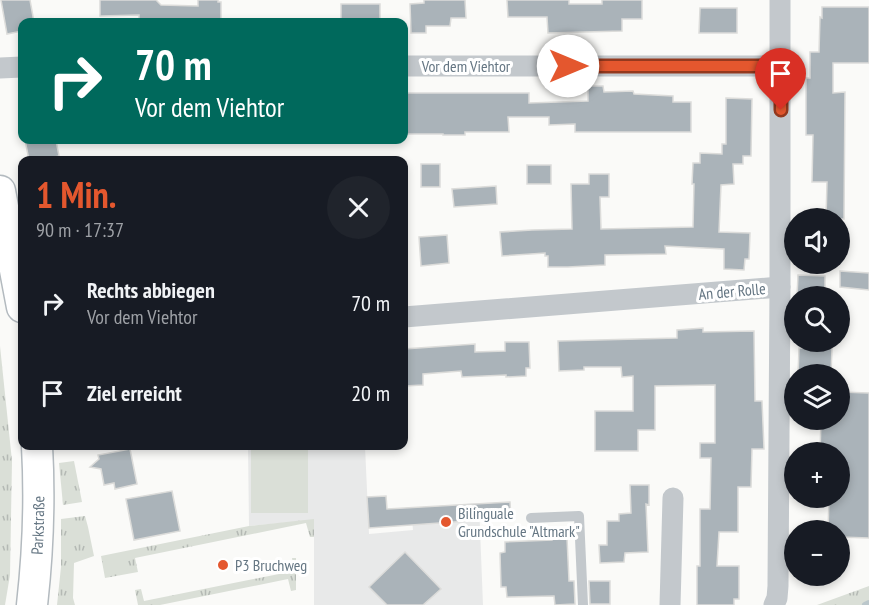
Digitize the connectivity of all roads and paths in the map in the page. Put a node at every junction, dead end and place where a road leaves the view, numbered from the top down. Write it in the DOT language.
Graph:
graph roads {
  1 [pos="780,0"];
  2 [pos="408,66"];
  3 [pos="781,66"];
  4 [pos="18,67"];
  5 [pos="0,68"];
  6 [pos="0,191"];
  7 [pos="18,286"];
  8 [pos="780,288"];
  9 [pos="408,317"];
  10 [pos="37,450"];
  11 [pos="673,498"];
  12 [pos="531,518"];
  13 [pos="32,605"];
  14 [pos="583,605"];
  15 [pos="670,605"];
  16 [pos="774,605"];
  1 -- 3 [label="street"];
  2 -- 3 [label="street, Vor dem Viehtor"];
  3 -- 8 [label="street"];
  4 -- 5 [label="street"];
  6 -- 7 [label="main road"];
  8 -- 9 [label="street, An der Rolle"];
  8 -- 16 [label="street, An der Rolle"];
  10 -- 13 [label="main road, Parkstraße"];
  11 -- 15 [label="street"];
  12 -- 14 [label="lane"];
}
